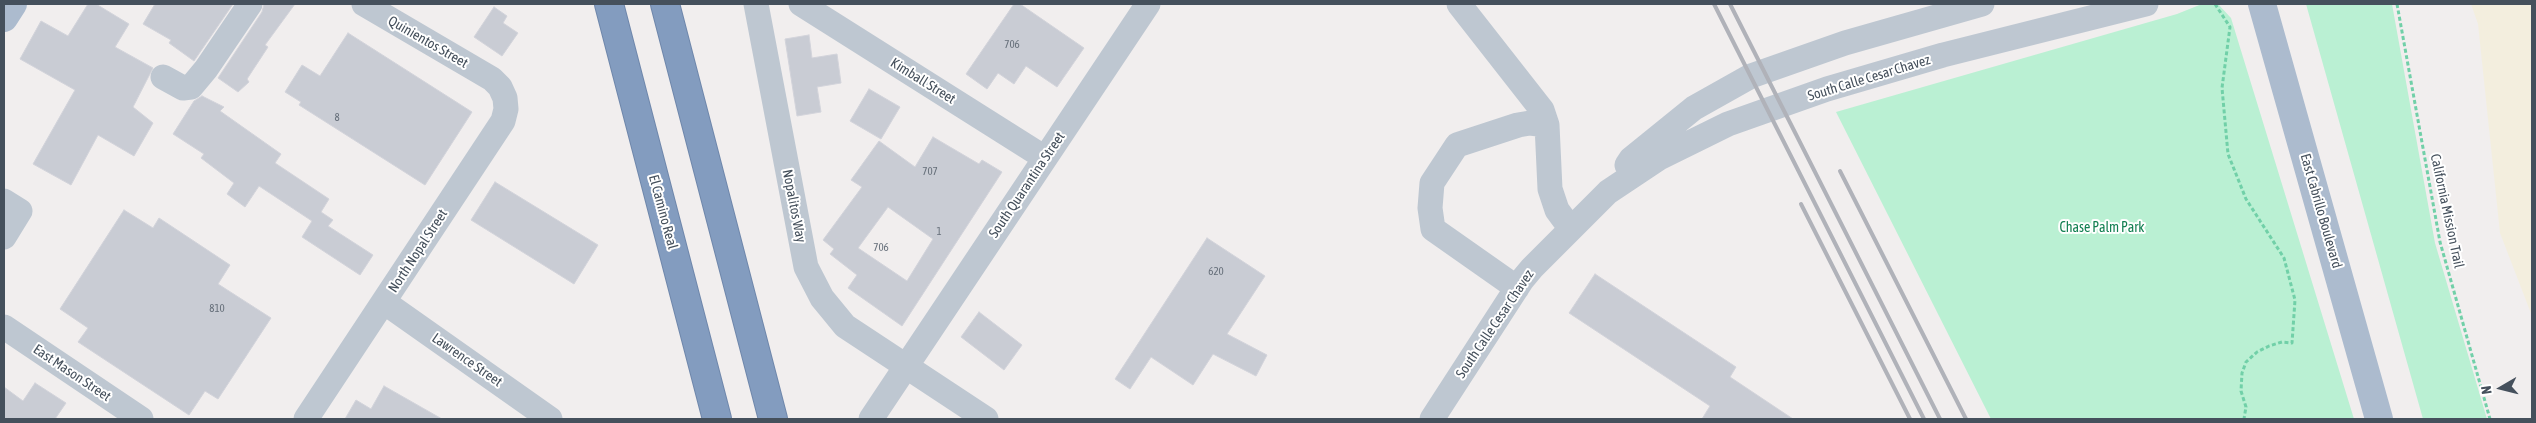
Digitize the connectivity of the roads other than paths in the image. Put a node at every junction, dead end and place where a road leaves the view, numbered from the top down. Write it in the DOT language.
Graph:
graph roads {
  1 [pos="13,4"];
  2 [pos="250,4"];
  3 [pos="364,4"];
  4 [pos="592,4"];
  5 [pos="609,4"];
  6 [pos="665,4"];
  7 [pos="680,4"];
  8 [pos="756,4"];
  9 [pos="801,4"];
  10 [pos="1148,4"];
  11 [pos="1459,4"];
  12 [pos="1982,4"];
  13 [pos="2146,4"];
  14 [pos="2262,4"];
  15 [pos="4,18"];
  16 [pos="619,44"];
  17 [pos="678,52"];
  18 [pos="163,77"];
  19 [pos="492,79"];
  20 [pos="1547,125"];
  21 [pos="1045,158"];
  22 [pos="1608,192"];
  23 [pos="4,201"];
  24 [pos="1571,229"];
  25 [pos="4,237"];
  26 [pos="1517,288"];
  27 [pos="384,302"];
  28 [pos="4,327"];
  29 [pos="906,367"];
  30 [pos="141,419"];
  31 [pos="306,419"];
  32 [pos="550,419"];
  33 [pos="717,419"];
  34 [pos="773,419"];
  35 [pos="871,419"];
  36 [pos="986,419"];
  37 [pos="1432,419"];
  38 [pos="2379,419"];
  1 -- 15 [label="main road"];
  2 -- 18 [label="street"];
  3 -- 19 [label="street, Quinientos Street"];
  4 -- 16 [label="highway"];
  5 -- 16 [label="highway, El Camino Real"];
  6 -- 17 [label="highway"];
  7 -- 17 [label="highway"];
  8 -- 29 [label="street, Nopalitos Way"];
  9 -- 21 [label="street, Kimball Street"];
  10 -- 21 [label="street, South Quarantina Street"];
  11 -- 20 [label="street"];
  12 -- 22 [label="street, South Calle Cesar Chavez"];
  13 -- 22 [label="street, South Calle Cesar Chavez"];
  14 -- 38 [label="main road, East Cabrillo Boulevard"];
  16 -- 33 [label="highway, El Camino Real"];
  17 -- 34 [label="highway"];
  19 -- 27 [label="street, North Nopal Street"];
  20 -- 24 [label="street"];
  20 -- 26 [label="street"];
  21 -- 29 [label="street, South Quarantina Street"];
  22 -- 24 [label="street, South Calle Cesar Chavez"];
  23 -- 25 [label="street"];
  24 -- 26 [label="street, South Calle Cesar Chavez"];
  26 -- 37 [label="street, South Calle Cesar Chavez"];
  27 -- 31 [label="street, North Nopal Street"];
  27 -- 32 [label="street, Lawrence Street"];
  28 -- 30 [label="street, East Mason Street"];
  29 -- 35 [label="street, South Quarantina Street"];
  29 -- 36 [label="street"];
}
